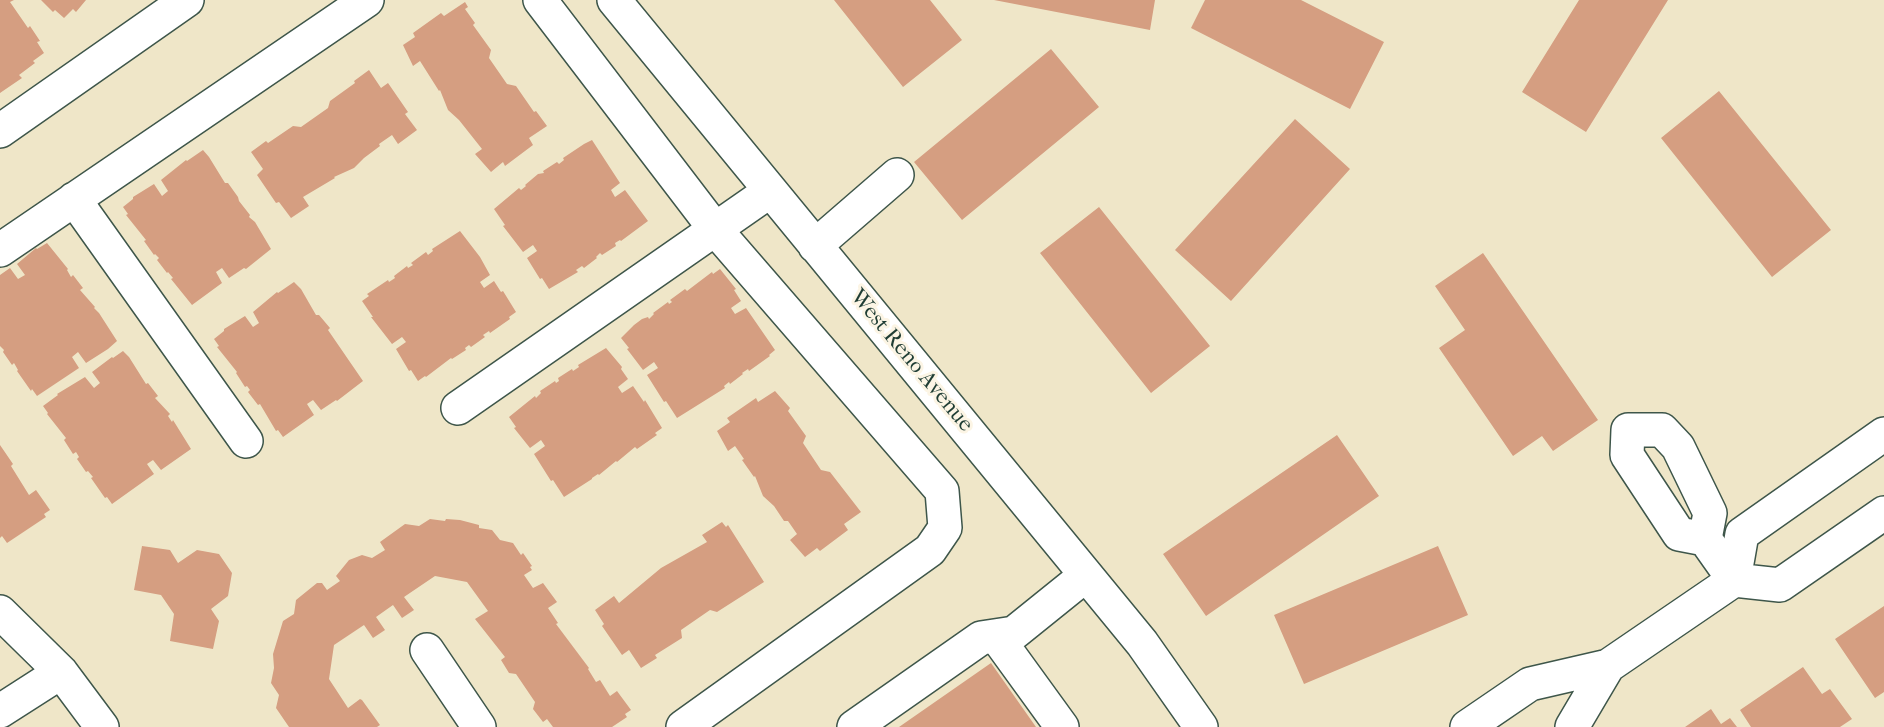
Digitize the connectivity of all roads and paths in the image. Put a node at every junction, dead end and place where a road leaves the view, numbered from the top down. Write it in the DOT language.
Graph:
graph roads {
  1 [pos="187,0"];
  2 [pos="367,0"];
  3 [pos="540,0"];
  4 [pos="614,0"];
  5 [pos="0,131"];
  6 [pos="897,175"];
  7 [pos="770,191"];
  8 [pos="74,199"];
  9 [pos="715,229"];
  10 [pos="815,246"];
  11 [pos="0,250"];
  12 [pos="458,408"];
  13 [pos="1884,434"];
  14 [pos="246,441"];
  15 [pos="1884,513"];
  16 [pos="1705,539"];
  17 [pos="1086,574"];
  18 [pos="1734,580"];
  19 [pos="0,612"];
  20 [pos="996,636"];
  21 [pos="426,650"];
  22 [pos="1608,666"];
  23 [pos="61,672"];
  24 [pos="0,711"];
  25 [pos="102,727"];
  26 [pos="479,727"];
  27 [pos="683,727"];
  28 [pos="854,727"];
  29 [pos="1062,727"];
  30 [pos="1201,727"];
  31 [pos="1467,727"];
  32 [pos="1572,727"];
  1 -- 5 [label="street"];
  2 -- 8 [label="street"];
  3 -- 9 [label="street"];
  4 -- 7 [label="street, West Reno Avenue"];
  6 -- 10 [label="street"];
  7 -- 9 [label="street"];
  7 -- 10 [label="street, West Reno Avenue"];
  8 -- 11 [label="street"];
  8 -- 14 [label="street"];
  9 -- 12 [label="street"];
  9 -- 27 [label="street"];
  10 -- 17 [label="street, West Reno Avenue"];
  13 -- 18 [label="street"];
  15 -- 18 [label="street"];
  16 -- 18 [label="street"];
  17 -- 20 [label="street"];
  17 -- 30 [label="street, West Reno Avenue"];
  18 -- 22 [label="street"];
  19 -- 23 [label="street"];
  20 -- 28 [label="street"];
  20 -- 29 [label="street"];
  21 -- 26 [label="street"];
  22 -- 31 [label="street"];
  22 -- 32 [label="street"];
  23 -- 24 [label="street"];
  23 -- 25 [label="street"];
}
